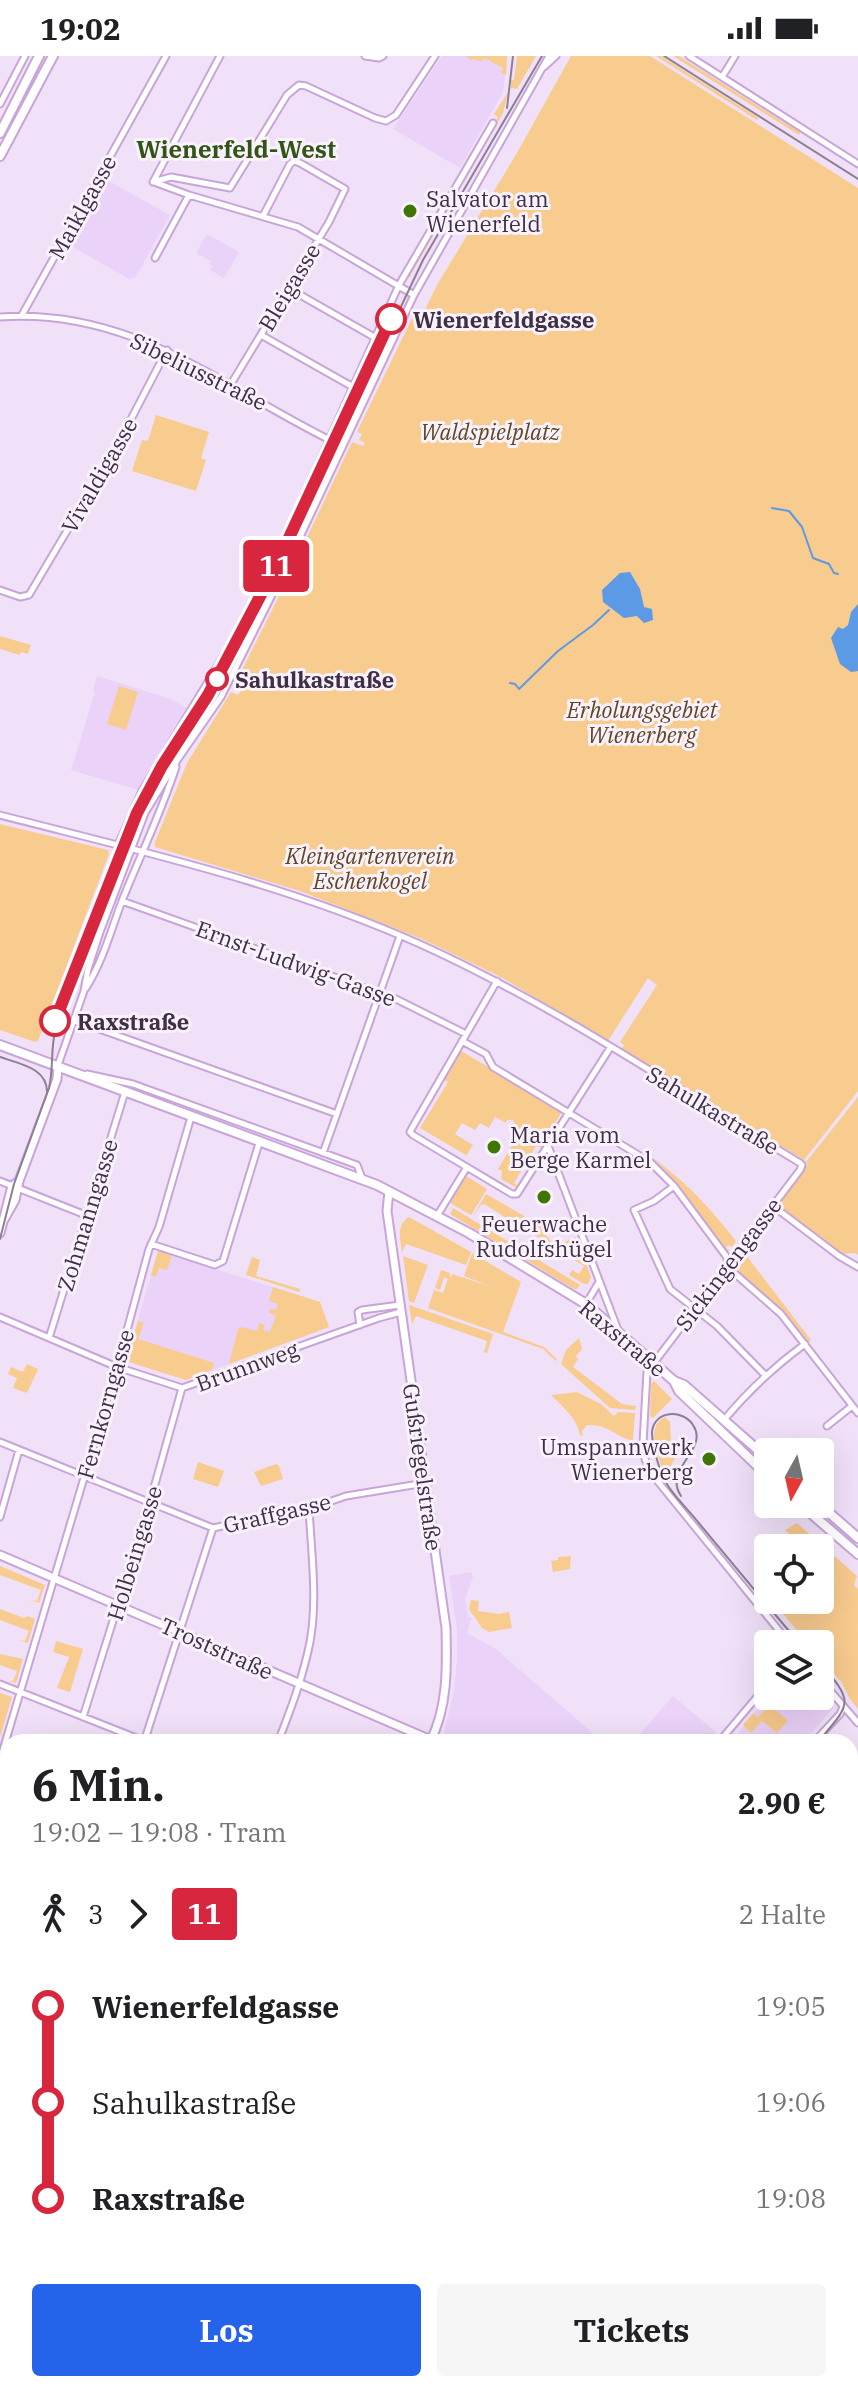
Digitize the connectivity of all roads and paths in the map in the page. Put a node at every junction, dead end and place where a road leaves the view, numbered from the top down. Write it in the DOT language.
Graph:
graph roads {
  1 [pos="25,56"];
  2 [pos="39,56"];
  3 [pos="53,56"];
  4 [pos="166,56"];
  5 [pos="220,56"];
  6 [pos="365,56"];
  7 [pos="383,56"];
  8 [pos="435,56"];
  9 [pos="549,56"];
  10 [pos="556,56"];
  11 [pos="689,56"];
  12 [pos="735,56"];
  13 [pos="375,57"];
  14 [pos="540,70"];
  15 [pos="722,77"];
  16 [pos="0,104"];
  17 [pos="493,123"];
  18 [pos="0,133"];
  19 [pos="0,156"];
  20 [pos="858,164"];
  21 [pos="153,182"];
  22 [pos="189,195"];
  23 [pos="263,216"];
  24 [pos="319,238"];
  25 [pos="155,258"];
  26 [pos="399,285"];
  27 [pos="288,288"];
  28 [pos="414,295"];
  29 [pos="22,315"];
  30 [pos="0,317"];
  31 [pos="261,335"];
  32 [pos="374,337"];
  33 [pos="167,350"];
  34 [pos="231,384"];
  35 [pos="353,387"];
  36 [pos="330,440"];
  37 [pos="342,446"];
  38 [pos="0,590"];
  39 [pos="178,759"];
  40 [pos="0,815"];
  41 [pos="118,845"];
  42 [pos="132,848"];
  43 [pos="143,850"];
  44 [pos="122,901"];
  45 [pos="400,936"];
  46 [pos="497,981"];
  47 [pos="84,991"];
  48 [pos="380,993"];
  49 [pos="74,1020"];
  50 [pos="464,1038"];
  51 [pos="0,1045"];
  52 [pos="610,1048"];
  53 [pos="58,1065"];
  54 [pos="79,1073"];
  55 [pos="125,1092"];
  56 [pos="569,1111"];
  57 [pos="337,1114"];
  58 [pos="192,1116"];
  59 [pos="260,1140"];
  60 [pos="548,1146"];
  61 [pos="323,1153"];
  62 [pos="802,1165"];
  63 [pos="467,1167"];
  64 [pos="362,1178"];
  65 [pos="0,1181"];
  66 [pos="16,1185"];
  67 [pos="674,1186"];
  68 [pos="389,1191"];
  69 [pos="773,1206"];
  70 [pos="88,1216"];
  71 [pos="437,1216"];
  72 [pos="0,1233"];
  73 [pos="151,1244"];
  74 [pos="728,1265"];
  75 [pos="858,1267"];
  76 [pos="600,1281"];
  77 [pos="586,1304"];
  78 [pos="401,1308"];
  79 [pos="694,1309"];
  80 [pos="0,1317"];
  81 [pos="360,1325"];
  82 [pos="619,1331"];
  83 [pos="49,1338"];
  84 [pos="805,1344"];
  85 [pos="653,1362"];
  86 [pos="117,1367"];
  87 [pos="766,1376"];
  88 [pos="674,1381"];
  89 [pos="182,1388"];
  90 [pos="852,1406"];
  91 [pos="858,1413"];
  92 [pos="724,1420"];
  93 [pos="827,1426"];
  94 [pos="0,1442"];
  95 [pos="754,1447"];
  96 [pos="19,1450"];
  97 [pos="754,1463"];
  98 [pos="84,1475"];
  99 [pos="425,1483"];
  100 [pos="150,1502"];
  101 [pos="309,1507"];
  102 [pos="0,1517"];
  103 [pos="834,1517"];
  104 [pos="816,1518"];
  105 [pos="213,1528"];
  106 [pos="858,1538"];
  107 [pos="858,1554"];
  108 [pos="0,1555"];
  109 [pos="53,1577"];
  110 [pos="118,1605"];
  111 [pos="779,1630"];
  112 [pos="180,1632"];
  113 [pos="0,1684"];
  114 [pos="300,1686"];
  115 [pos="21,1692"];
  116 [pos="834,1695"];
  117 [pos="754,1702"];
  118 [pos="843,1706"];
  119 [pos="83,1717"];
  120 [pos="858,1723"];
  121 [pos="8,1734"];
  122 [pos="126,1734"];
  123 [pos="148,1734"];
  124 [pos="281,1734"];
  125 [pos="414,1734"];
  126 [pos="434,1734"];
  127 [pos="729,1734"];
  128 [pos="821,1734"];
  1 -- 16 [label="street"];
  2 -- 18 [label="main road"];
  3 -- 19 [label="main road"];
  4 -- 29 [label="street, Maiklgasse"];
  5 -- 21 [label="street"];
  6 -- 13 [label="street"];
  7 -- 13 [label="street"];
  8 -- 21 [label="street"];
  9 -- 14 [label="street"];
  10 -- 14 [label="street"];
  11 -- 15 [label="street"];
  12 -- 15 [label="street"];
  14 -- 28 [label="street"];
  15 -- 20 [label="street"];
  17 -- 26 [label="street"];
  21 -- 22 [label="street"];
  22 -- 23 [label="street"];
  22 -- 25 [label="street"];
  23 -- 24 [label="street"];
  23 -- 24 [label="street, Bleigasse"];
  24 -- 26 [label="street"];
  24 -- 27 [label="street, Bleigasse"];
  26 -- 28 [label="street"];
  26 -- 32 [label="street"];
  27 -- 31 [label="street, Bleigasse"];
  27 -- 32 [label="street"];
  28 -- 37 [label="street"];
  29 -- 30 [label="street, Sibeliusstraße"];
  29 -- 33 [label="street, Sibeliusstraße"];
  31 -- 34 [label="street, Bleigasse"];
  31 -- 35 [label="street"];
  32 -- 35 [label="street"];
  33 -- 34 [label="street, Sibeliusstraße"];
  33 -- 38 [label="street, Vivaldigasse"];
  34 -- 36 [label="street, Sibeliusstraße"];
  35 -- 36 [label="street"];
  36 -- 37 [label="street, Sibeliusstraße"];
  36 -- 41 [label="street"];
  37 -- 39 [label="street"];
  39 -- 42 [label="street"];
  39 -- 43 [label="street"];
  40 -- 41 [label="street, Sahulkastraße"];
  41 -- 42 [label="street, Sahulkastraße"];
  42 -- 43 [label="street, Sahulkastraße"];
  42 -- 47 [label="street"];
  43 -- 44 [label="street"];
  43 -- 45 [label="street, Sahulkastraße"];
  44 -- 47 [label="street"];
  44 -- 48 [label="street, Ernst-Ludwig-Gasse"];
  45 -- 46 [label="street, Sahulkastraße"];
  45 -- 48 [label="street"];
  46 -- 50 [label="street"];
  46 -- 52 [label="street, Sahulkastraße"];
  47 -- 49 [label="street"];
  48 -- 50 [label="street, Ernst-Ludwig-Gasse"];
  48 -- 57 [label="street"];
  49 -- 53 [label="street"];
  49 -- 57 [label="street"];
  50 -- 56 [label="street, Ernst-Ludwig-Gasse"];
  50 -- 63 [label="street"];
  51 -- 53 [label="main road, Raxstraße"];
  52 -- 56 [label="street"];
  52 -- 62 [label="street, Sahulkastraße"];
  53 -- 54 [label="main road, Raxstraße"];
  53 -- 66 [label="street"];
  54 -- 55 [label="main road, Raxstraße"];
  54 -- 61 [label="street, Raxstraße"];
  55 -- 58 [label="main road, Raxstraße"];
  55 -- 70 [label="street, Zohmanngasse"];
  56 -- 60 [label="street"];
  56 -- 67 [label="street, Ernst-Ludwig-Gasse"];
  57 -- 61 [label="street"];
  58 -- 59 [label="main road, Raxstraße"];
  58 -- 73 [label="street, Fernkorngasse"];
  59 -- 64 [label="main road, Raxstraße"];
  59 -- 73 [label="street"];
  60 -- 63 [label="street"];
  60 -- 76 [label="street"];
  61 -- 64 [label="street, Raxstraße"];
  62 -- 69 [label="street, Sickingengasse"];
  63 -- 71 [label="street"];
  64 -- 68 [label="main road, Raxstraße"];
  65 -- 66 [label="street"];
  66 -- 70 [label="street"];
  66 -- 72 [label="street"];
  67 -- 74 [label="street, Ernst-Ludwig-Gasse"];
  67 -- 79 [label="street"];
  68 -- 71 [label="main road, Raxstraße"];
  68 -- 78 [label="street, Gußriegelstraße"];
  69 -- 74 [label="street, Sickingengasse"];
  69 -- 75 [label="street"];
  70 -- 83 [label="street, Zohmanngasse"];
  71 -- 77 [label="main road, Raxstraße"];
  73 -- 86 [label="street, Fernkorngasse"];
  74 -- 79 [label="street, Sickingengasse"];
  74 -- 84 [label="street, Ernst-Ludwig-Gasse"];
  76 -- 77 [label="street"];
  76 -- 82 [label="street"];
  77 -- 82 [label="main road, Raxstraße"];
  78 -- 81 [label="street, Brunnweg"];
  78 -- 81 [label="street, Brunnweg"];
  78 -- 99 [label="street, Gußriegelstraße"];
  79 -- 85 [label="street, Sickingengasse"];
  79 -- 87 [label="street"];
  80 -- 83 [label="street, Brunnweg"];
  81 -- 89 [label="street, Brunnweg"];
  82 -- 85 [label="main road, Raxstraße"];
  83 -- 86 [label="street, Brunnweg"];
  84 -- 87 [label="street"];
  84 -- 90 [label="street, Ernst-Ludwig-Gasse"];
  85 -- 88 [label="main road, Raxstraße"];
  85 -- 111 [label="street"];
  86 -- 89 [label="street, Brunnweg"];
  86 -- 98 [label="street, Fernkorngasse"];
  87 -- 92 [label="street"];
  88 -- 92 [label="main road, Raxstraße"];
  88 -- 97 [label="main road, Raxstraße"];
  89 -- 100 [label="street, Holbeingasse"];
  90 -- 91 [label="street, Ernst-Ludwig-Gasse"];
  90 -- 93 [label="street"];
  92 -- 95 [label="main road, Raxstraße"];
  94 -- 96 [label="street, Graffgasse"];
  96 -- 98 [label="street, Graffgasse"];
  96 -- 102 [label="street"];
  98 -- 100 [label="street, Graffgasse"];
  98 -- 109 [label="street, Fernkorngasse"];
  99 -- 101 [label="street, Graffgasse"];
  99 -- 126 [label="street, Gußriegelstraße"];
  100 -- 105 [label="street, Graffgasse"];
  100 -- 110 [label="street, Holbeingasse"];
  101 -- 105 [label="street, Graffgasse"];
  101 -- 114 [label="street"];
  103 -- 106 [label="main road"];
  104 -- 107 [label="main road"];
  105 -- 112 [label="street"];
  108 -- 109 [label="street, Troststraße"];
  109 -- 110 [label="street, Troststraße"];
  109 -- 115 [label="street, Fernkorngasse"];
  110 -- 112 [label="street, Troststraße"];
  110 -- 119 [label="street, Holbeingasse"];
  112 -- 114 [label="street, Troststraße"];
  112 -- 123 [label="street"];
  113 -- 115 [label="street"];
  114 -- 124 [label="street"];
  114 -- 125 [label="street, Troststraße"];
  115 -- 119 [label="street"];
  115 -- 121 [label="street, Fernkorngasse"];
  116 -- 118 [label="street"];
  117 -- 127 [label="street"];
  118 -- 120 [label="street"];
  118 -- 128 [label="street"];
  119 -- 122 [label="street"];
}
